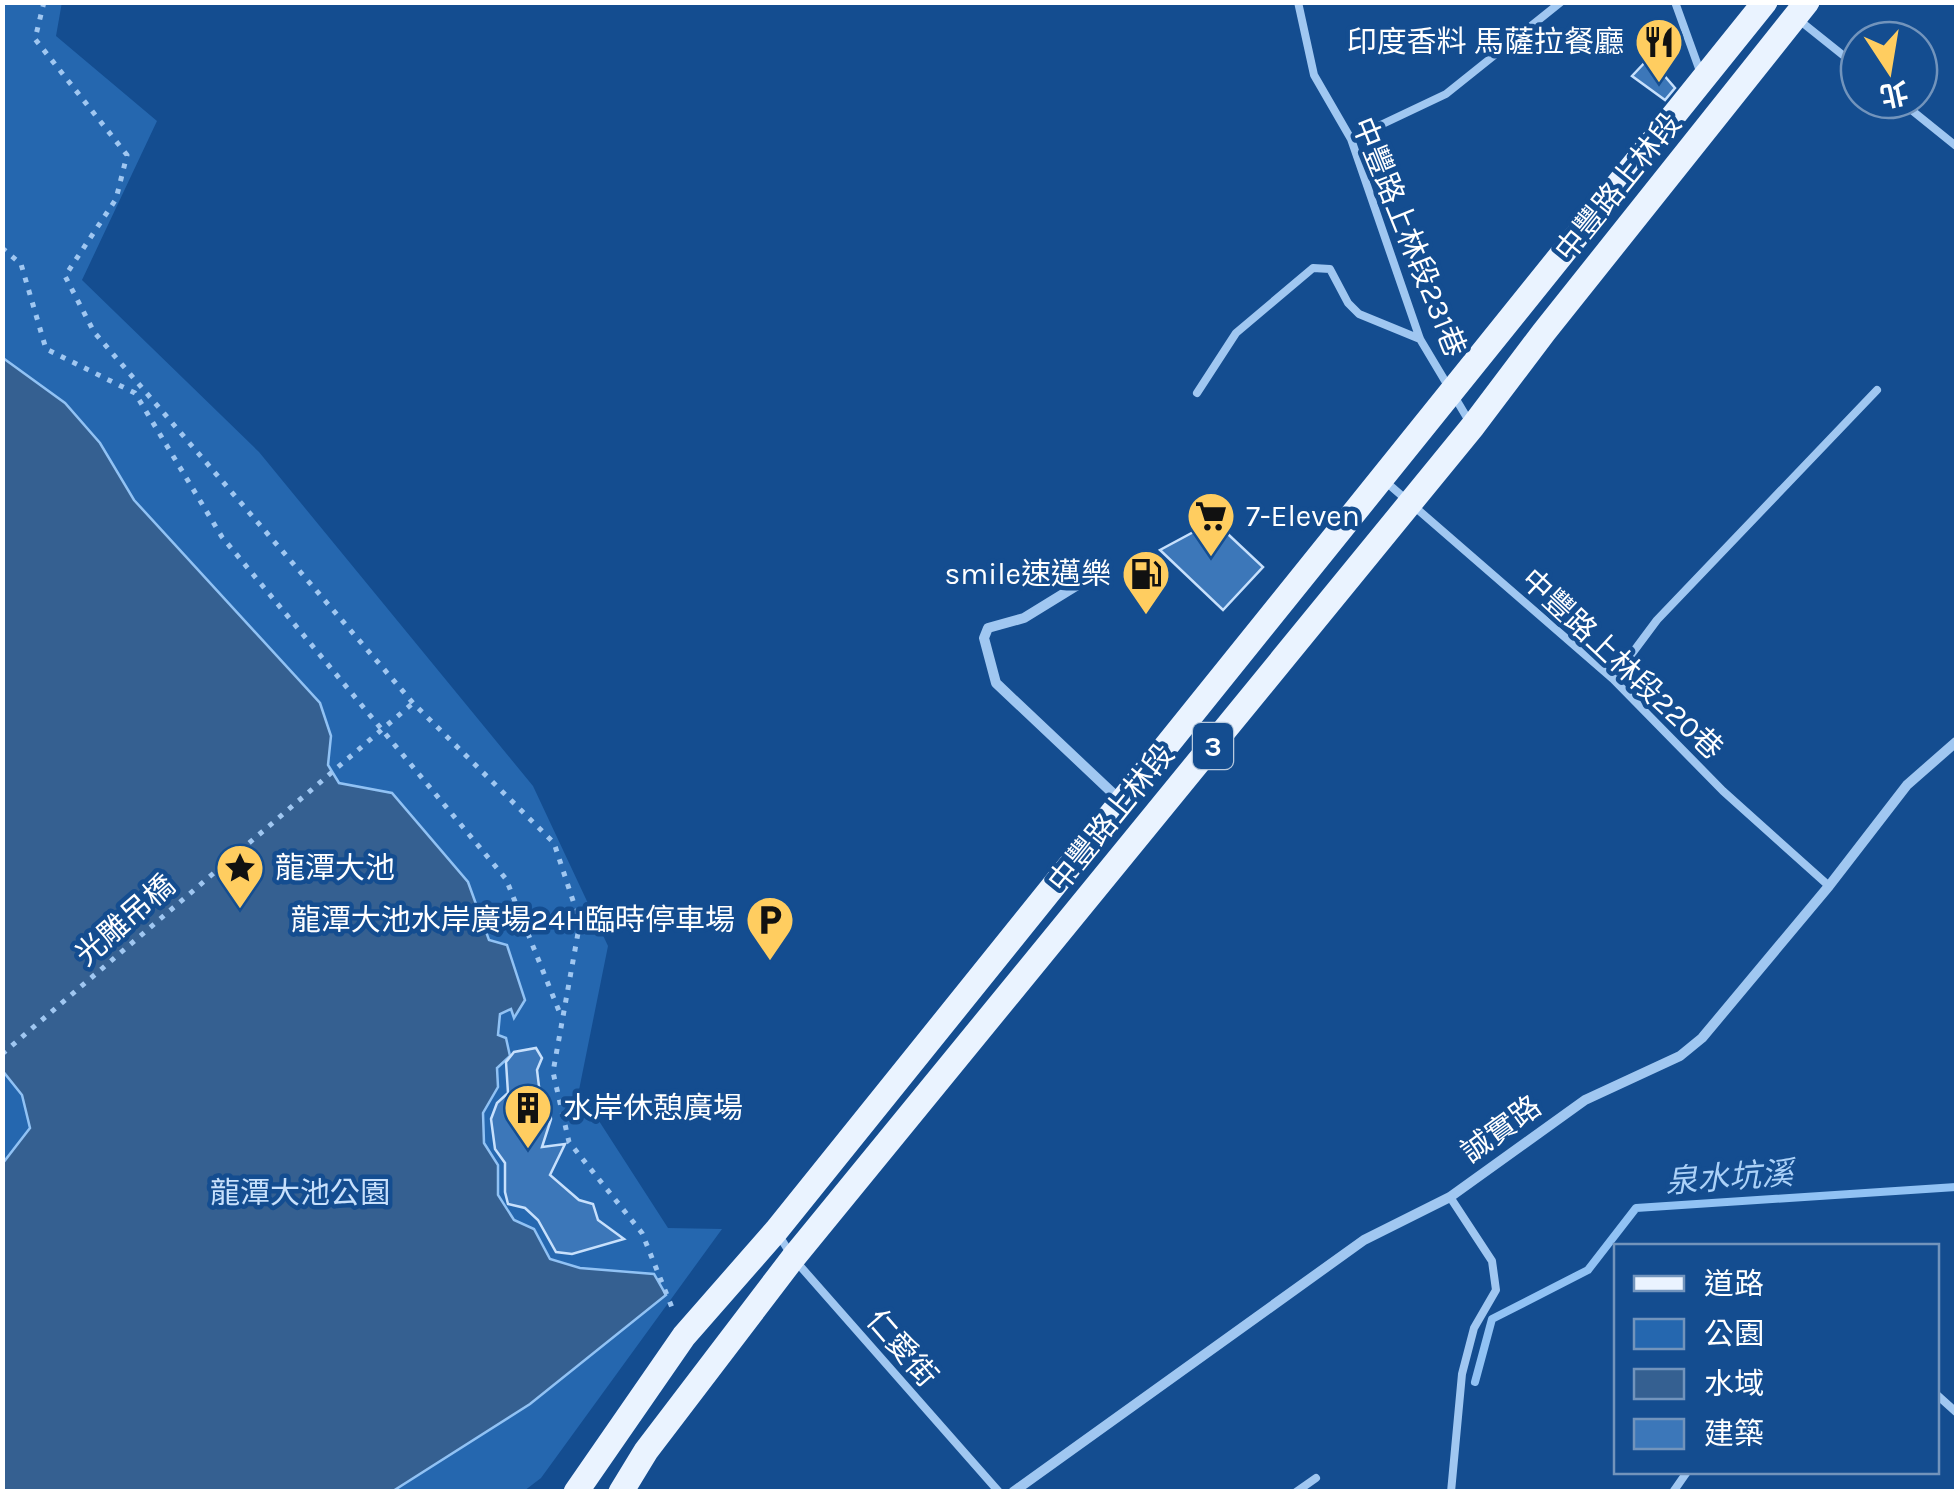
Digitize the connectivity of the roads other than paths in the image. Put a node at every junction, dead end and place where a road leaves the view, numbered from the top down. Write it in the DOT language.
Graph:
graph roads {
  1 [pos="1298,2"];
  2 [pos="1562,2"];
  3 [pos="1676,2"];
  4 [pos="1766,2"];
  5 [pos="1802,10"];
  6 [pos="1839,48"];
  7 [pos="1702,78"];
  8 [pos="1924,120"];
  9 [pos="1351,139"];
  10 [pos="1956,146"];
  11 [pos="1420,339"];
  12 [pos="1876,390"];
  13 [pos="1198,393"];
  14 [pos="1450,393"];
  15 [pos="1473,426"];
  16 [pos="1381,478"];
  17 [pos="1409,501"];
  18 [pos="1102,570"];
  19 [pos="1613,679"];
  20 [pos="1956,742"];
  21 [pos="1122,802"];
  22 [pos="1829,886"];
  23 [pos="1450,1196"];
  24 [pos="776,1230"];
  25 [pos="793,1258"];
  26 [pos="1316,1478"];
  27 [pos="578,1487"];
  28 [pos="621,1492"];
  29 [pos="998,1492"];
  30 [pos="1012,1492"];
  31 [pos="1296,1492"];
  32 [pos="1452,1492"];
  1 -- 9 [label="lane, 中豐路上林段231巷"];
  2 -- 9 [label="lane"];
  3 -- 7 [label="lane"];
  4 -- 7 [label="main road, 中豐路上林段 / 3"];
  5 -- 6 [label="lane"];
  5 -- 15 [label="main road, 中豐路上林段 / 3"];
  7 -- 14 [label="main road, 中豐路上林段 / 3"];
  8 -- 10 [label="lane"];
  9 -- 11 [label="lane, 中豐路上林段231巷"];
  11 -- 13 [label="lane"];
  11 -- 14 [label="lane, 中豐路上林段231巷"];
  12 -- 19 [label="lane"];
  14 -- 15 [label="lane, 中豐路上林段231巷"];
  14 -- 16 [label="main road, 中豐路上林段 / 3"];
  15 -- 17 [label="main road, 中豐路上林段 / 3"];
  16 -- 17 [label="lane, 中豐路上林段220巷"];
  16 -- 21 [label="main road, 中豐路上林段 / 3"];
  17 -- 19 [label="lane, 中豐路上林段220巷"];
  17 -- 25 [label="main road, 中豐路上林段 / 3"];
  18 -- 21 [label="street"];
  19 -- 22 [label="lane, 中豐路上林段220巷"];
  20 -- 22 [label="street, 誠實路"];
  21 -- 24 [label="main road, 中豐路上林段 / 3"];
  22 -- 23 [label="street, 誠實路"];
  23 -- 30 [label="street, 誠實路"];
  23 -- 32 [label="lane"];
  24 -- 25 [label="lane, 仁愛街"];
  24 -- 27 [label="main road, 中豐路上林段 / 3"];
  25 -- 28 [label="main road, 中豐路上林段 / 3"];
  25 -- 29 [label="lane, 仁愛街"];
  26 -- 31 [label="lane"];
}
